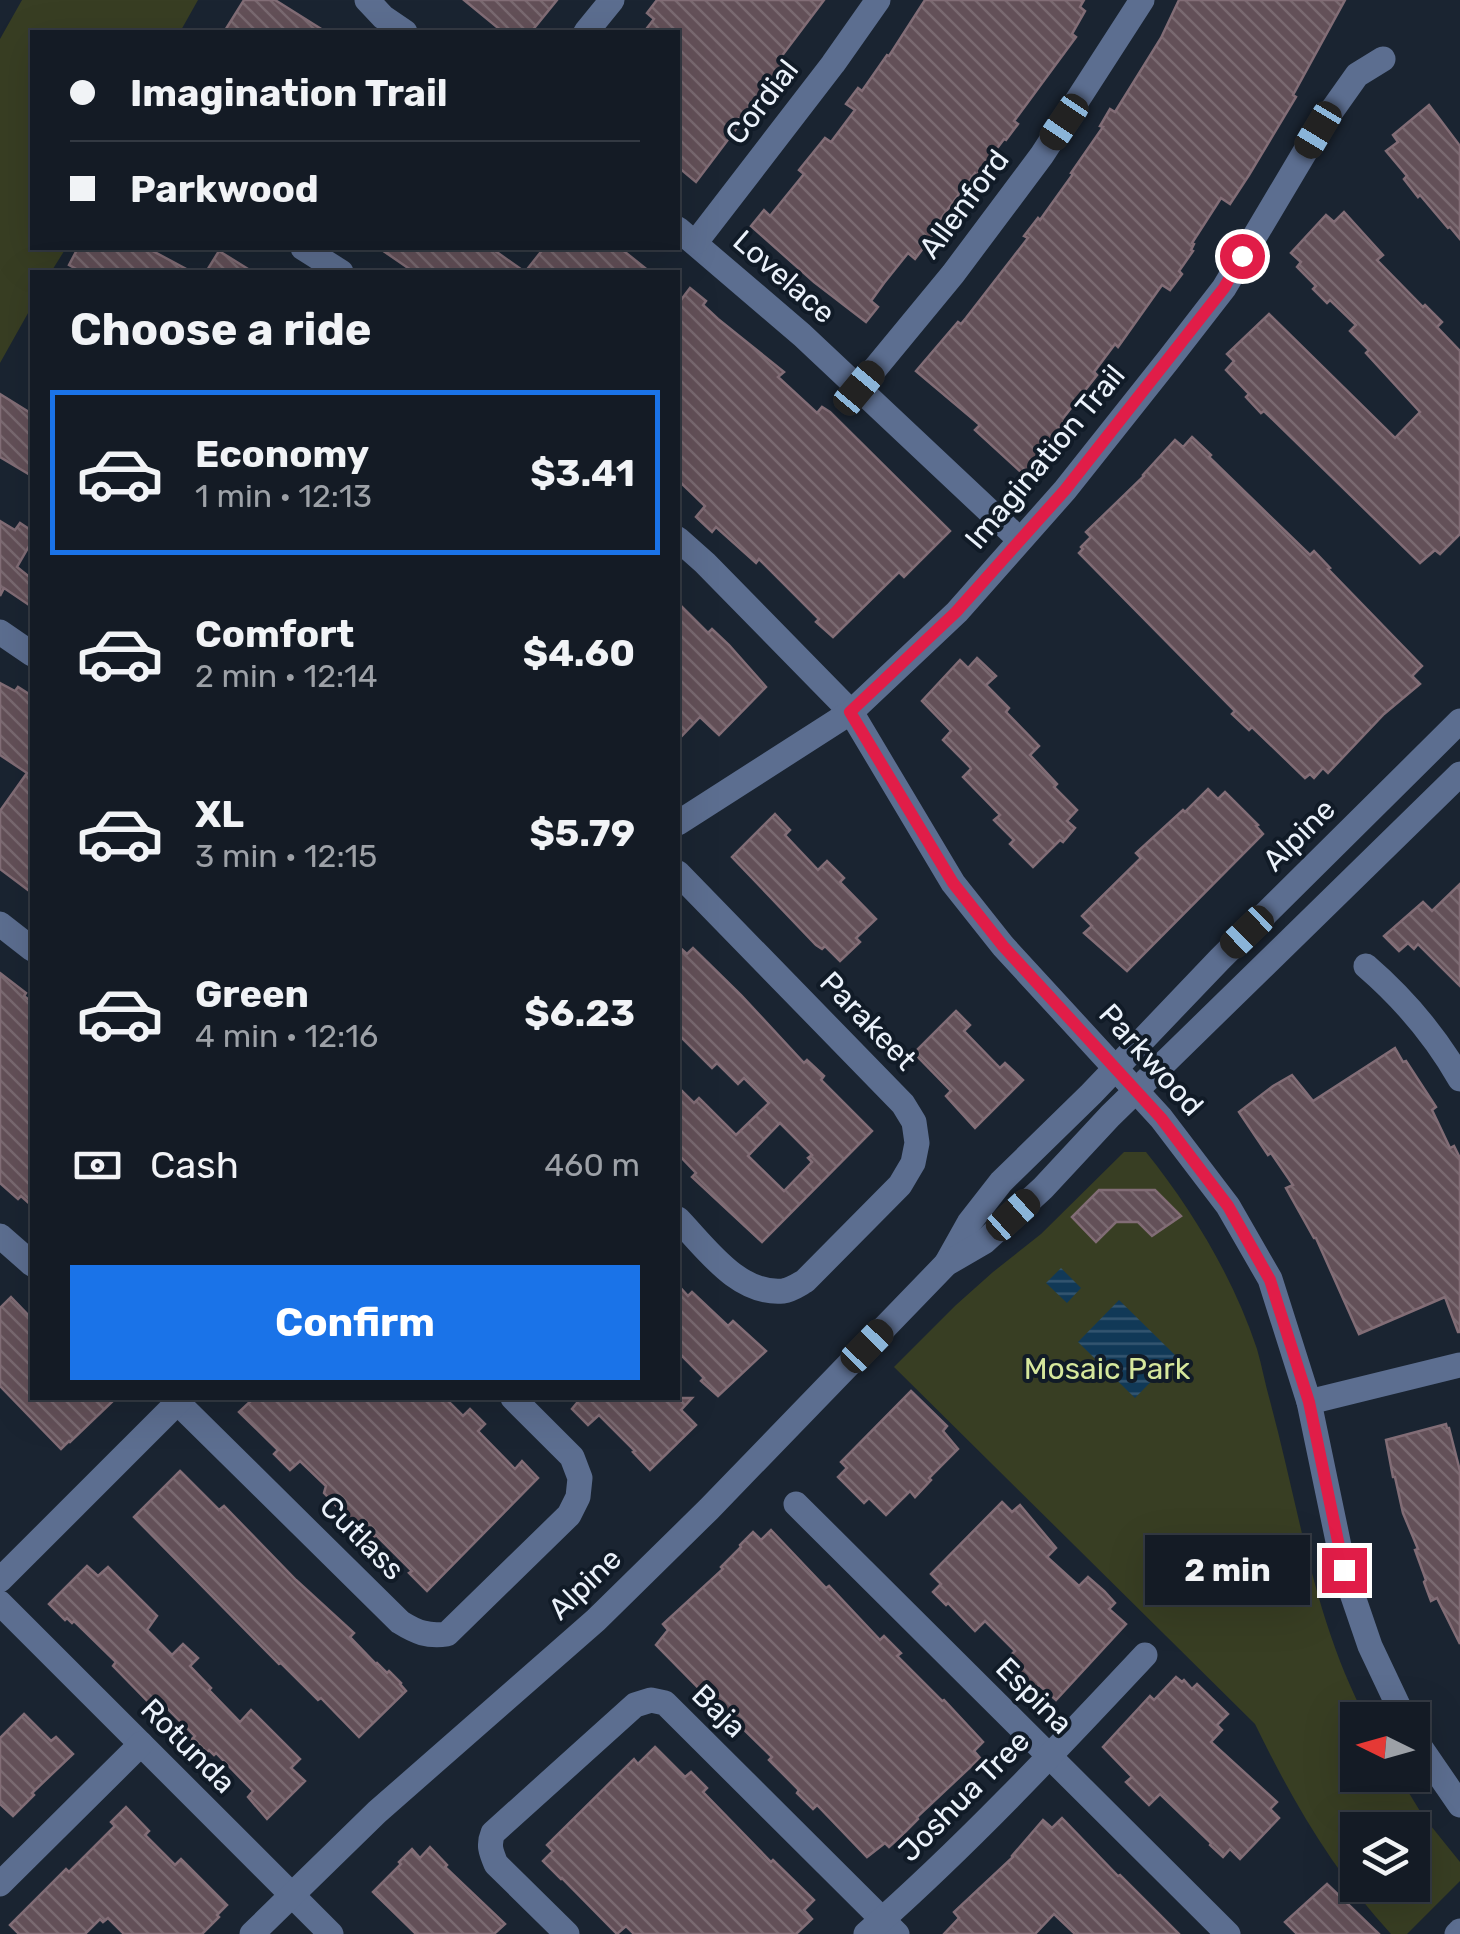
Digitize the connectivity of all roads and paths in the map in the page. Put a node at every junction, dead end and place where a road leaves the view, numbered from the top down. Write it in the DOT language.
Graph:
graph roads {
  1 [pos="367,0"];
  2 [pos="612,0"];
  3 [pos="878,0"];
  4 [pos="1142,0"];
  5 [pos="402,30"];
  6 [pos="588,30"];
  7 [pos="1384,59"];
  8 [pos="686,236"];
  9 [pos="306,250"];
  10 [pos="339,270"];
  11 [pos="859,388"];
  12 [pos="1020,540"];
  13 [pos="680,542"];
  14 [pos="0,632"];
  15 [pos="30,653"];
  16 [pos="850,712"];
  17 [pos="1460,721"];
  18 [pos="1460,774"];
  19 [pos="680,822"];
  20 [pos="680,875"];
  21 [pos="0,924"];
  22 [pos="30,947"];
  23 [pos="1366,966"];
  24 [pos="1115,1068"];
  25 [pos="1460,1079"];
  26 [pos="1138,1091"];
  27 [pos="680,1221"];
  28 [pos="0,1236"];
  29 [pos="30,1262"];
  30 [pos="946,1264"];
  31 [pos="1460,1366"];
  32 [pos="177,1400"];
  33 [pos="179,1400"];
  34 [pos="514,1400"];
  35 [pos="1309,1402"];
  36 [pos="796,1504"];
  37 [pos="0,1580"];
  38 [pos="0,1603"];
  39 [pos="1146,1655"];
  40 [pos="1396,1702"];
  41 [pos="141,1744"];
  42 [pos="1050,1756"];
  43 [pos="1430,1761"];
  44 [pos="1460,1805"];
  45 [pos="0,1884"];
  46 [pos="291,1895"];
  47 [pos="882,1929"];
  48 [pos="252,1934"];
  49 [pos="331,1934"];
  50 [pos="567,1934"];
  51 [pos="1228,1934"];
  1 -- 5 [label="street"];
  2 -- 6 [label="street"];
  3 -- 8 [label="street, Cordial"];
  4 -- 11 [label="street, Allenford"];
  7 -- 12 [label="street, Imagination Trail"];
  8 -- 11 [label="street, Lovelace"];
  9 -- 10 [label="street"];
  11 -- 12 [label="street, Lovelace"];
  12 -- 16 [label="street, Imagination Trail"];
  13 -- 16 [label="street, Parkwood"];
  14 -- 15 [label="street"];
  16 -- 19 [label="street, Imagination Trail"];
  16 -- 24 [label="street, Parkwood"];
  17 -- 24 [label="street, Alpine"];
  18 -- 26 [label="street, Alpine"];
  20 -- 27 [label="street, Parakeet"];
  21 -- 22 [label="street"];
  23 -- 25 [label="street"];
  24 -- 26 [label="street, Parkwood"];
  24 -- 30 [label="street, Alpine"];
  26 -- 30 [label="street, Alpine"];
  26 -- 35 [label="street, Parkwood"];
  28 -- 29 [label="street"];
  30 -- 46 [label="street, Alpine"];
  31 -- 35 [label="street"];
  32 -- 37 [label="street"];
  33 -- 34 [label="street, Cutlass"];
  35 -- 40 [label="street, Parkwood"];
  36 -- 42 [label="street, Espina"];
  38 -- 41 [label="street, Rotunda"];
  39 -- 42 [label="street, Joshua Tree"];
  41 -- 45 [label="street"];
  41 -- 46 [label="street, Rotunda"];
  42 -- 47 [label="street, Joshua Tree"];
  42 -- 51 [label="street, Espina"];
  43 -- 44 [label="street"];
  46 -- 48 [label="street, Alpine"];
  46 -- 49 [label="street, Rotunda"];
  47 -- 50 [label="street, Baja"];
}
